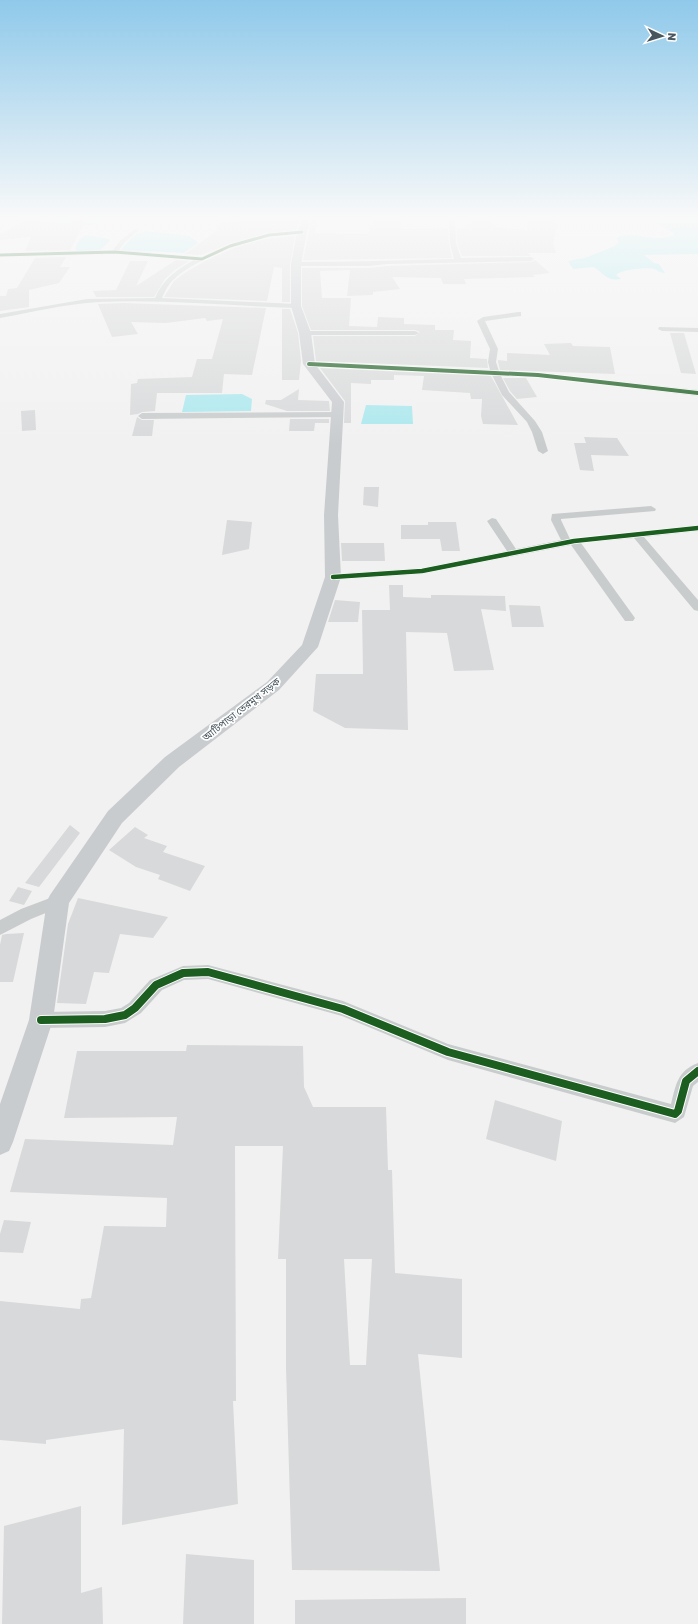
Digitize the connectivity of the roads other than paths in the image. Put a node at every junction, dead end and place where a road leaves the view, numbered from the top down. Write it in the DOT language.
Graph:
graph roads {
  1 [pos="160,294"];
  2 [pos="296,294"];
  3 [pos="158,300"];
  4 [pos="296,306"];
  5 [pos="518,314"];
  6 [pos="0,316"];
  7 [pos="662,329"];
  8 [pos="698,330"];
  9 [pos="305,333"];
  10 [pos="415,333"];
  11 [pos="309,364"];
  12 [pos="495,372"];
  13 [pos="698,393"];
  14 [pos="338,415"];
  15 [pos="142,416"];
  16 [pos="543,451"];
  17 [pos="651,509"];
  18 [pos="492,521"];
  19 [pos="698,528"];
  20 [pos="637,534"];
  21 [pos="571,542"];
  22 [pos="513,552"];
  23 [pos="333,577"];
  24 [pos="698,607"];
  25 [pos="629,618"];
  26 [pos="58,901"];
  27 [pos="0,928"];
  28 [pos="41,1020"];
  29 [pos="698,1071"];
  30 [pos="0,1142"];
  1 -- 3 [label="street"];
  2 -- 4 [label="main road, আটিপাড়া তেরমুখ সড়ক"];
  3 -- 4 [label="street"];
  3 -- 6 [label="street"];
  4 -- 9 [label="main road, আটিপাড়া তেরমুখ সড়ক"];
  5 -- 12 [label="street"];
  7 -- 8 [label="street"];
  9 -- 10 [label="street"];
  9 -- 11 [label="main road, আটিপাড়া তেরমুখ সড়ক"];
  11 -- 12 [label="street"];
  11 -- 14 [label="main road, আটিপাড়া তেরমুখ সড়ক"];
  12 -- 13 [label="street"];
  12 -- 16 [label="street"];
  14 -- 15 [label="street"];
  14 -- 23 [label="main road, আটিপাড়া তেরমুখ সড়ক"];
  17 -- 21 [label="street"];
  18 -- 22 [label="street"];
  19 -- 20 [label="street"];
  20 -- 21 [label="street"];
  20 -- 24 [label="street"];
  21 -- 22 [label="street"];
  21 -- 25 [label="street"];
  22 -- 23 [label="street"];
  23 -- 26 [label="main road, আটিপাড়া তেরমুখ সড়ক"];
  26 -- 27 [label="street"];
  26 -- 28 [label="main road, আটিপাড়া তেরমুখ সড়ক"];
  28 -- 29 [label="street"];
  28 -- 30 [label="main road, আটিপাড়া তেরমুখ সড়ক"];
}
